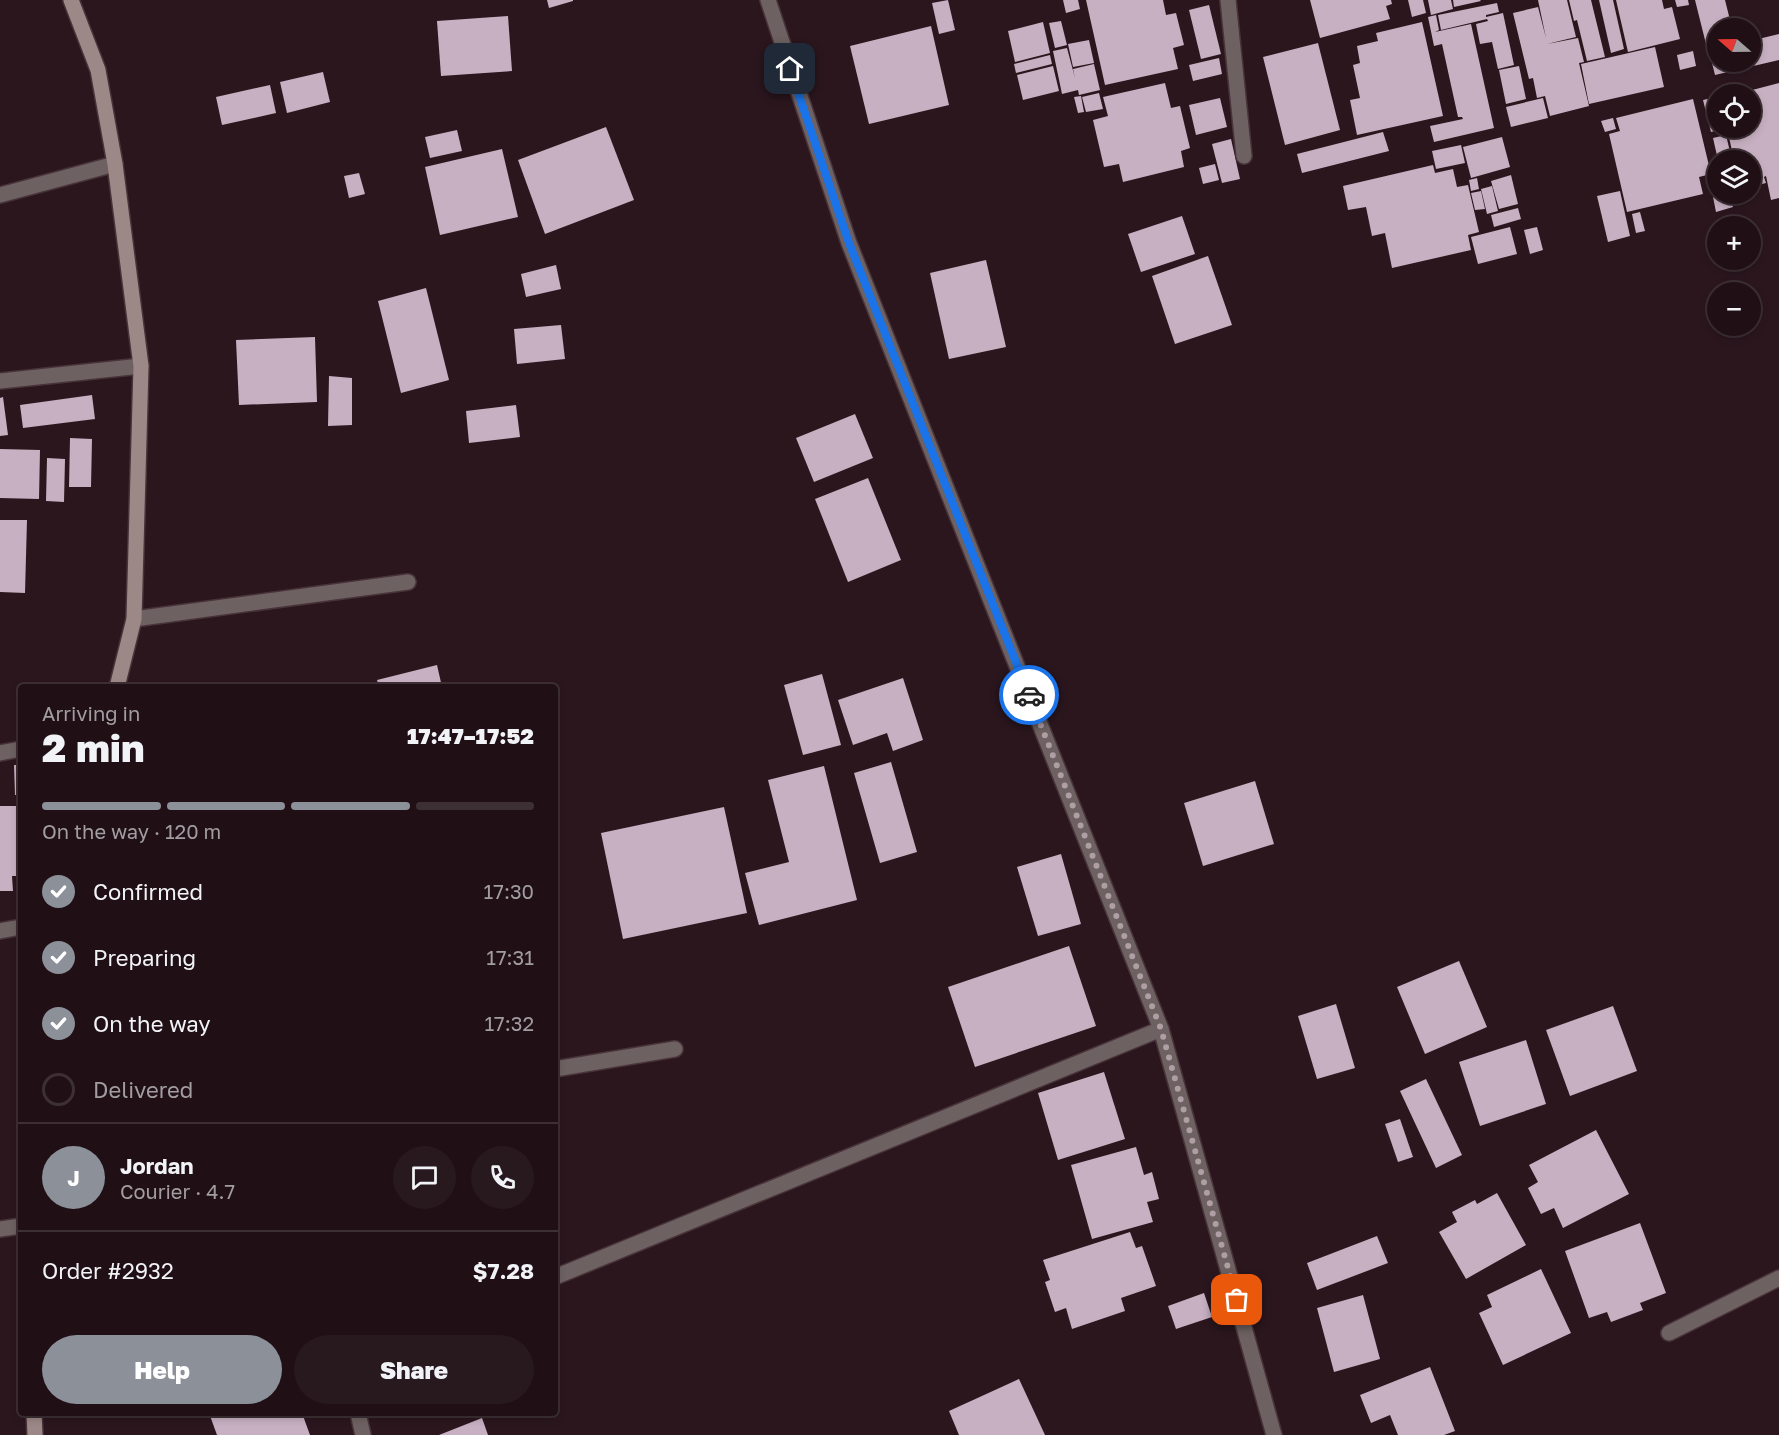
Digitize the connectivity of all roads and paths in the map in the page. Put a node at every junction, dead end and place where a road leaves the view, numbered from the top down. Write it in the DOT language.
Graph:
graph roads {
  1 [pos="71,0"];
  2 [pos="768,0"];
  3 [pos="1228,0"];
  4 [pos="1244,156"];
  5 [pos="115,164"];
  6 [pos="0,195"];
  7 [pos="141,366"];
  8 [pos="0,381"];
  9 [pos="408,582"];
  10 [pos="134,619"];
  11 [pos="118,684"];
  12 [pos="18,750"];
  13 [pos="0,753"];
  14 [pos="18,928"];
  15 [pos="0,931"];
  16 [pos="1161,1029"];
  17 [pos="675,1049"];
  18 [pos="558,1068"];
  19 [pos="18,1226"];
  20 [pos="0,1229"];
  21 [pos="558,1276"];
  22 [pos="1779,1278"];
  23 [pos="1669,1333"];
  24 [pos="34,1416"];
  25 [pos="359,1416"];
  26 [pos="35,1435"];
  27 [pos="363,1435"];
  28 [pos="1274,1435"];
  1 -- 5 [label="street"];
  2 -- 16 [label="street"];
  3 -- 4 [label="street"];
  5 -- 6 [label="street"];
  5 -- 7 [label="street"];
  7 -- 8 [label="street"];
  7 -- 10 [label="street"];
  9 -- 10 [label="street"];
  10 -- 11 [label="street"];
  12 -- 13 [label="street"];
  14 -- 15 [label="street"];
  16 -- 21 [label="street"];
  16 -- 28 [label="street"];
  17 -- 18 [label="street"];
  19 -- 20 [label="street"];
  22 -- 23 [label="street"];
  24 -- 26 [label="street"];
  25 -- 27 [label="street"];
}
